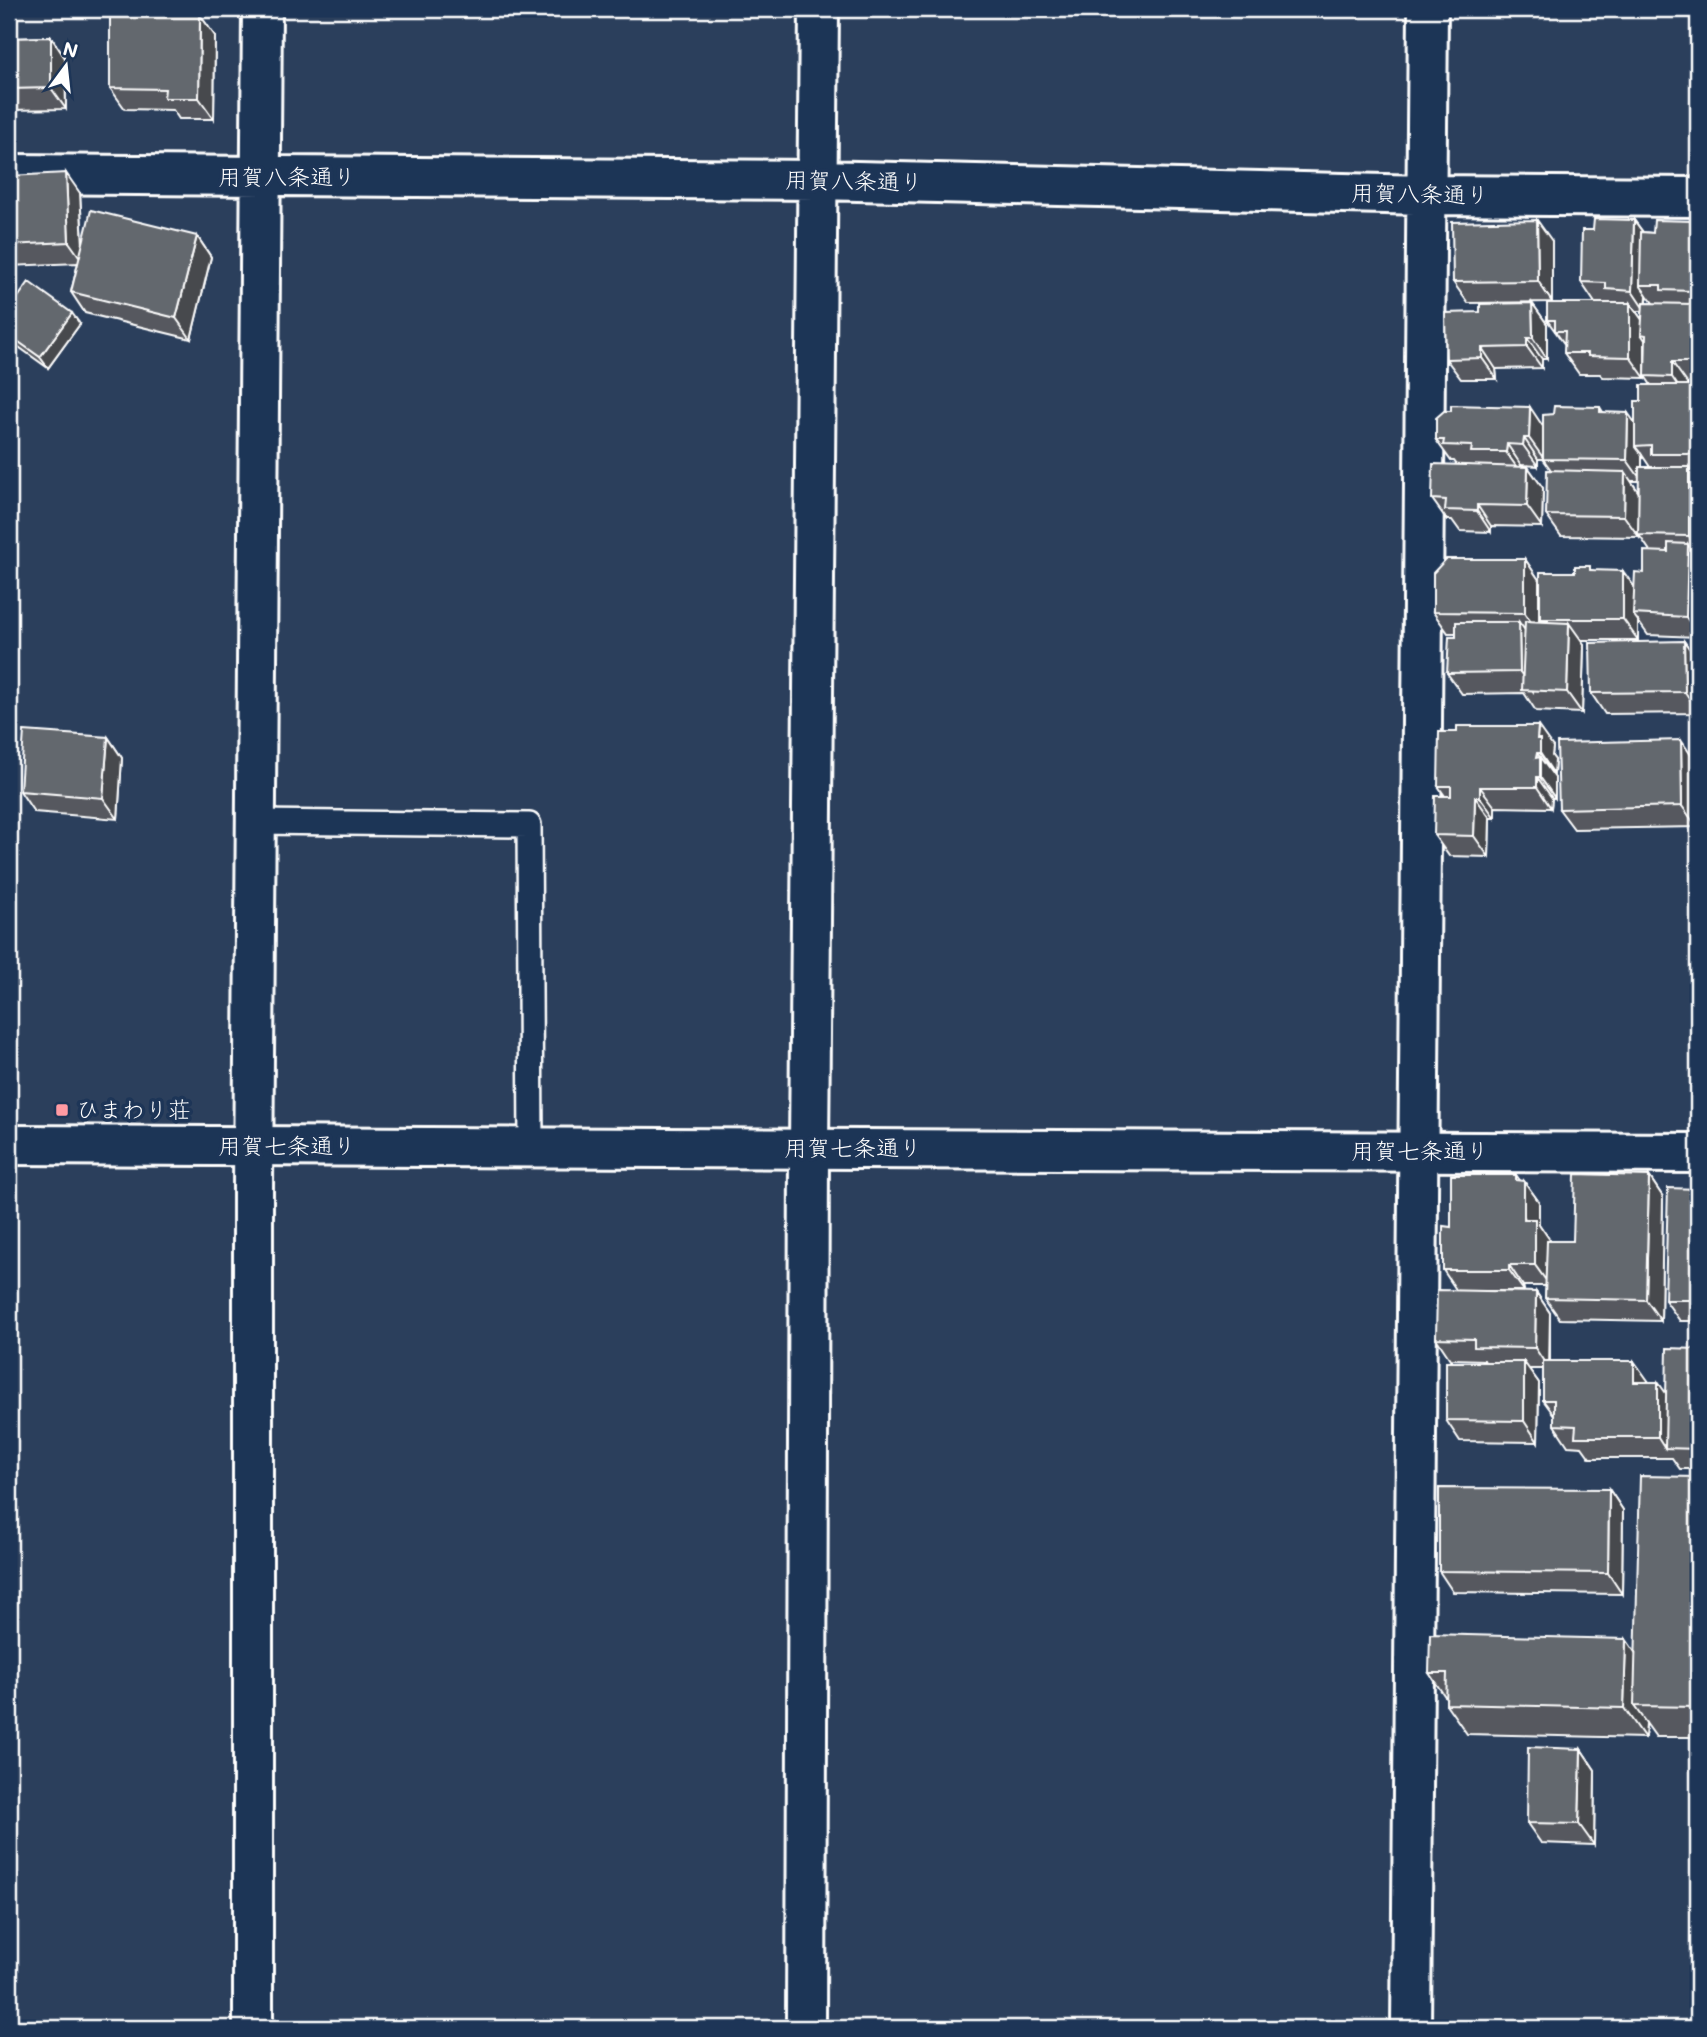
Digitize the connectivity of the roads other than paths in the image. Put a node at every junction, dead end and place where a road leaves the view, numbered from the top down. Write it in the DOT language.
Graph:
graph roads {
  1 [pos="262,9"];
  2 [pos="819,9"];
  3 [pos="1427,9"];
  4 [pos="9,174"];
  5 [pos="262,177"];
  6 [pos="818,180"];
  7 [pos="1425,195"];
  8 [pos="1698,197"];
  9 [pos="256,822"];
  10 [pos="9,1145"];
  11 [pos="254,1145"];
  12 [pos="530,1146"];
  13 [pos="809,1148"];
  14 [pos="1418,1151"];
  15 [pos="1698,1153"];
  16 [pos="253,2028"];
  17 [pos="806,2028"];
  18 [pos="1411,2028"];
  1 -- 5 [label="street"];
  2 -- 6 [label="street"];
  3 -- 7 [label="street"];
  4 -- 5 [label="street, 用賀八条通り"];
  5 -- 6 [label="street, 用賀八条通り"];
  5 -- 9 [label="street"];
  6 -- 7 [label="street, 用賀八条通り"];
  6 -- 13 [label="street"];
  7 -- 8 [label="street, 用賀八条通り"];
  7 -- 14 [label="street"];
  9 -- 11 [label="street"];
  9 -- 12 [label="lane"];
  10 -- 11 [label="street, 用賀七条通り"];
  11 -- 12 [label="street, 用賀七条通り"];
  11 -- 16 [label="street"];
  12 -- 13 [label="street, 用賀七条通り"];
  13 -- 14 [label="street, 用賀七条通り"];
  13 -- 17 [label="street"];
  14 -- 15 [label="street, 用賀七条通り"];
  14 -- 18 [label="street"];
}
